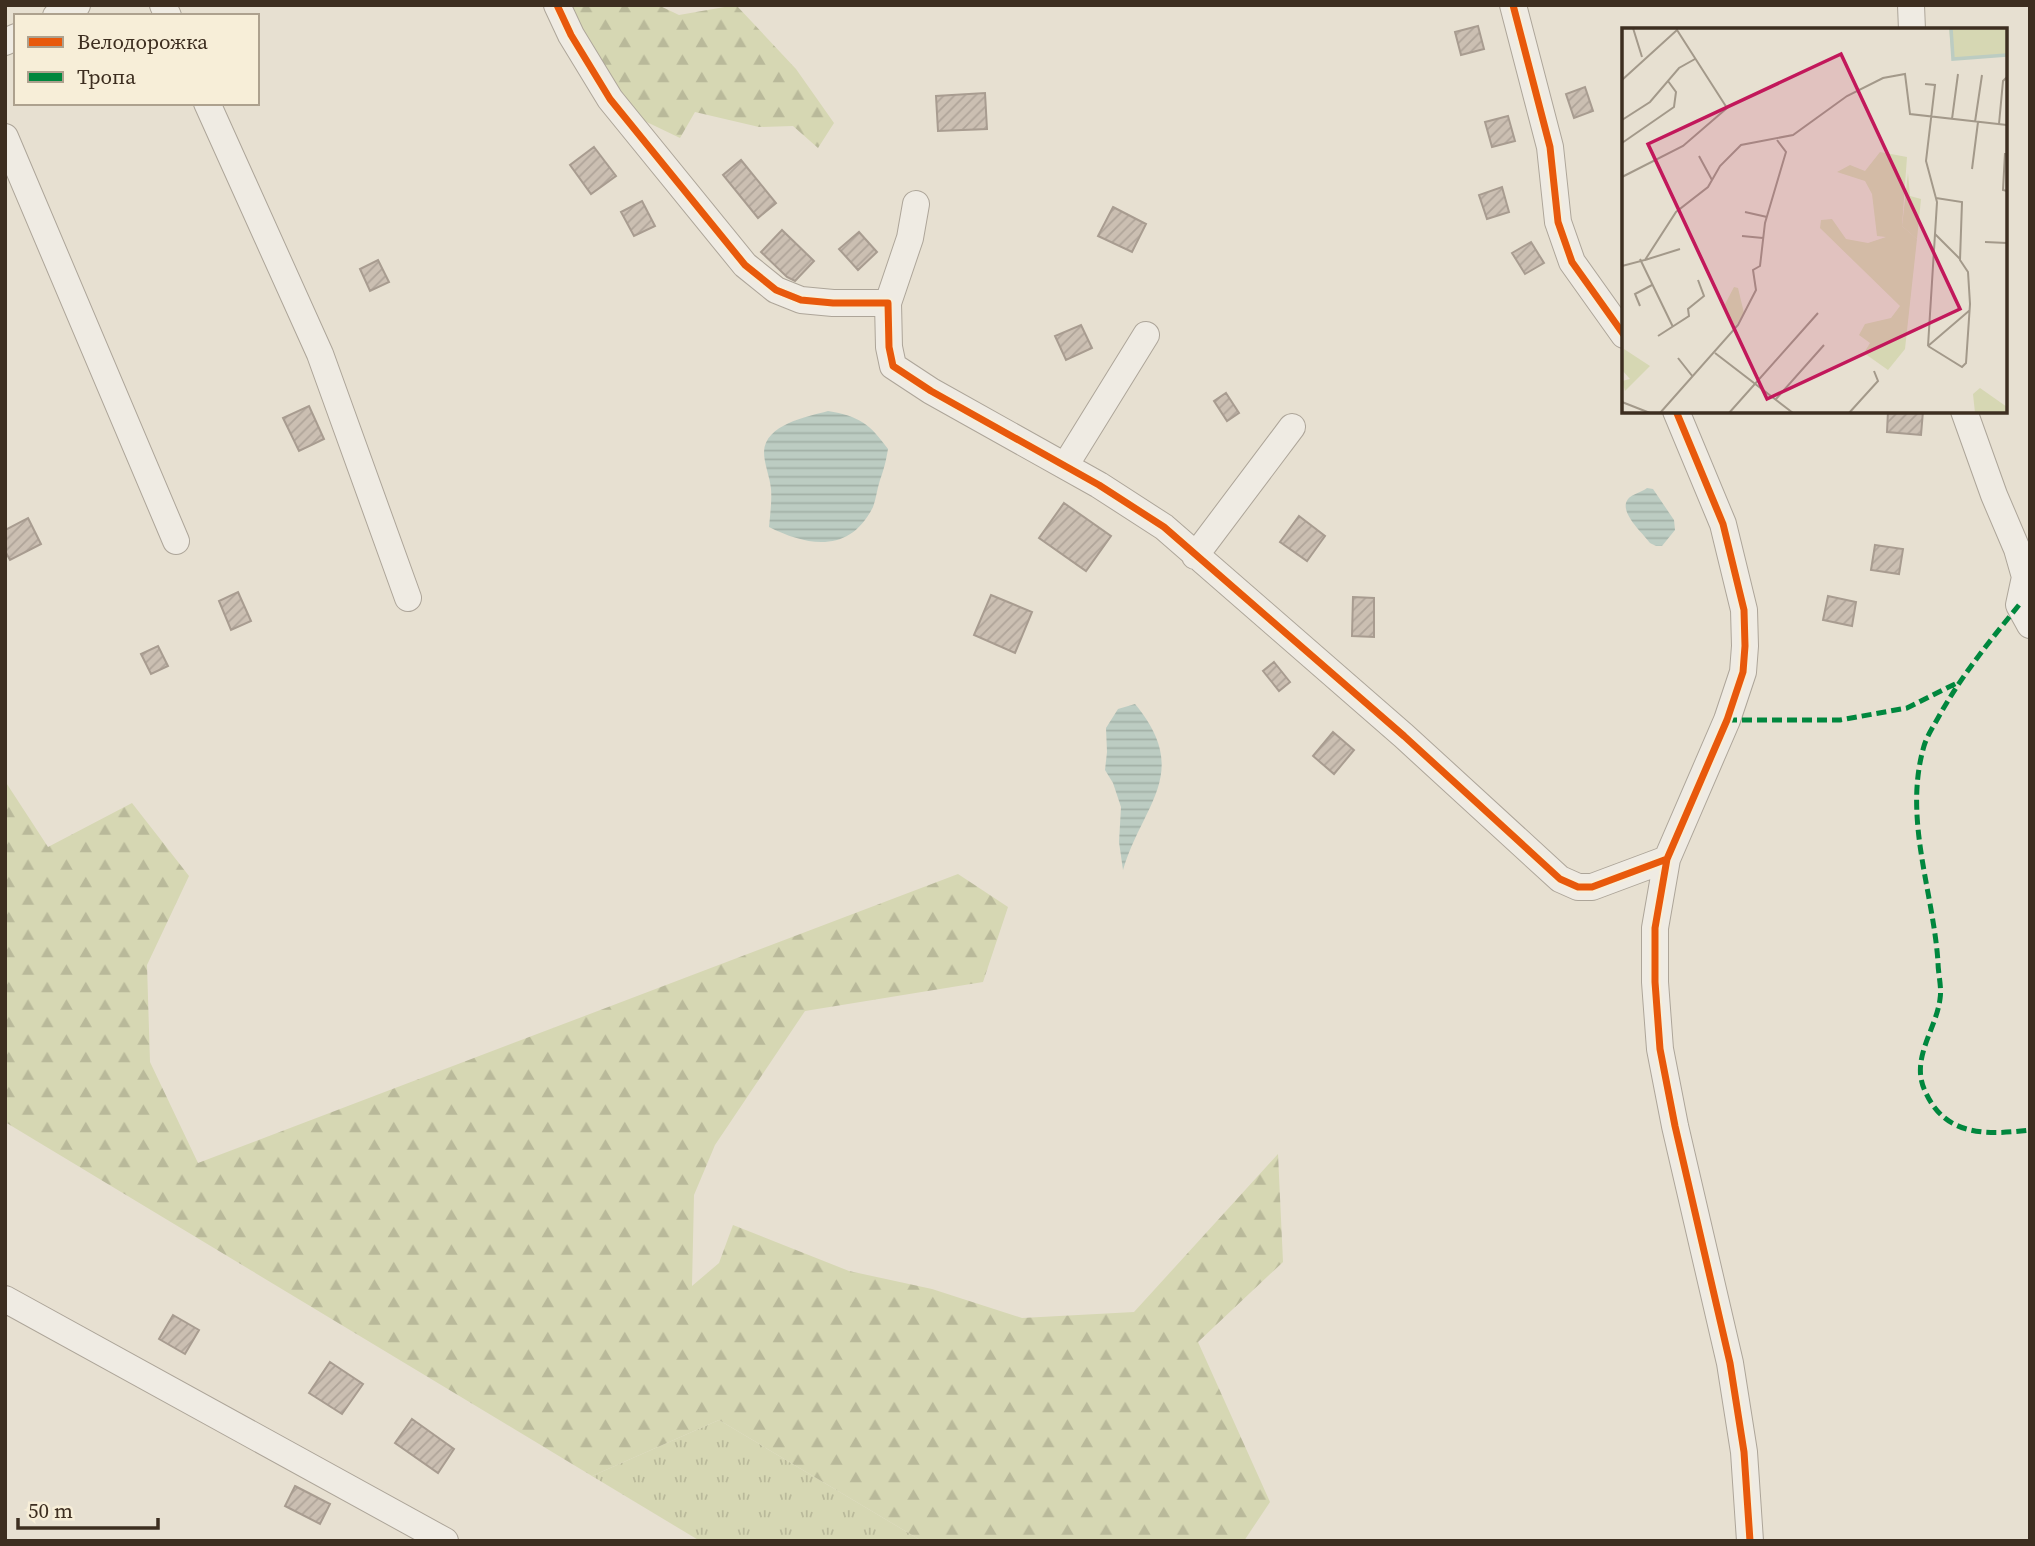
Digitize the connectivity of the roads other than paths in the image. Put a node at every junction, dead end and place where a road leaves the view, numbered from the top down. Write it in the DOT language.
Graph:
graph roads {
  1 [pos="77,5"];
  2 [pos="557,5"];
  3 [pos="1513,5"];
  4 [pos="1911,5"];
  5 [pos="60,14"];
  6 [pos="1912,28"];
  7 [pos="208,105"];
  8 [pos="5,137"];
  9 [pos="916,204"];
  10 [pos="888,303"];
  11 [pos="1615,312"];
  12 [pos="1622,330"];
  13 [pos="1146,335"];
  14 [pos="1677,413"];
  15 [pos="1965,413"];
  16 [pos="1292,427"];
  17 [pos="1065,466"];
  18 [pos="176,541"];
  19 [pos="1195,555"];
  20 [pos="408,598"];
  21 [pos="2030,625"];
  22 [pos="1667,859"];
  23 [pos="5,1299"];
  24 [pos="445,1541"];
  25 [pos="1750,1541"];
  1 -- 5 [label="street"];
  2 -- 10 [label="street"];
  3 -- 11 [label="street"];
  4 -- 6 [label="street"];
  7 -- 20 [label="street"];
  8 -- 18 [label="street"];
  9 -- 10 [label="street"];
  10 -- 17 [label="street"];
  11 -- 12 [label="street"];
  13 -- 17 [label="street"];
  14 -- 22 [label="street"];
  15 -- 21 [label="street"];
  16 -- 19 [label="street"];
  17 -- 19 [label="street"];
  19 -- 22 [label="street"];
  22 -- 25 [label="street"];
  23 -- 24 [label="street"];
}
